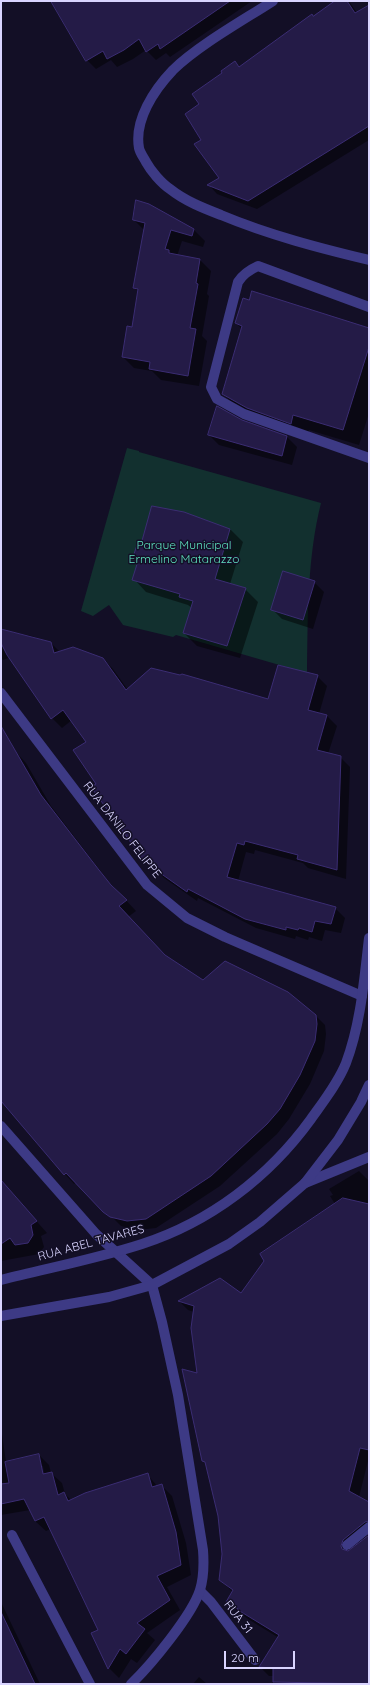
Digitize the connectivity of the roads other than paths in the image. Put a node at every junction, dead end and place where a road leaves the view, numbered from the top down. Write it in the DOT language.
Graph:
graph roads {
  1 [pos="273,1"];
  2 [pos="369,260"];
  3 [pos="369,307"];
  4 [pos="369,458"];
  5 [pos="1,693"];
  6 [pos="369,938"];
  7 [pos="362,996"];
  8 [pos="369,1085"];
  9 [pos="1,1126"];
  10 [pos="369,1157"];
  11 [pos="305,1183"];
  12 [pos="115,1251"];
  13 [pos="1,1280"];
  14 [pos="152,1285"];
  15 [pos="1,1316"];
  16 [pos="369,1527"];
  17 [pos="12,1535"];
  18 [pos="347,1545"];
  19 [pos="200,1591"];
  20 [pos="255,1660"];
  21 [pos="90,1684"];
  22 [pos="131,1684"];
  1 -- 2 [label="street"];
  3 -- 4 [label="street"];
  5 -- 7 [label="street, RUA DANILO FELIPPE"];
  6 -- 7 [label="street, RUA ABEL TAVARES"];
  7 -- 12 [label="street, RUA ABEL TAVARES"];
  8 -- 11 [label="street"];
  9 -- 12 [label="street"];
  10 -- 11 [label="street"];
  11 -- 14 [label="street"];
  12 -- 13 [label="street, RUA ABEL TAVARES"];
  12 -- 14 [label="street"];
  14 -- 15 [label="street"];
  14 -- 19 [label="street"];
  16 -- 18 [label="street"];
  17 -- 21 [label="street"];
  19 -- 20 [label="street, RUA 31"];
  19 -- 22 [label="street"];
}
